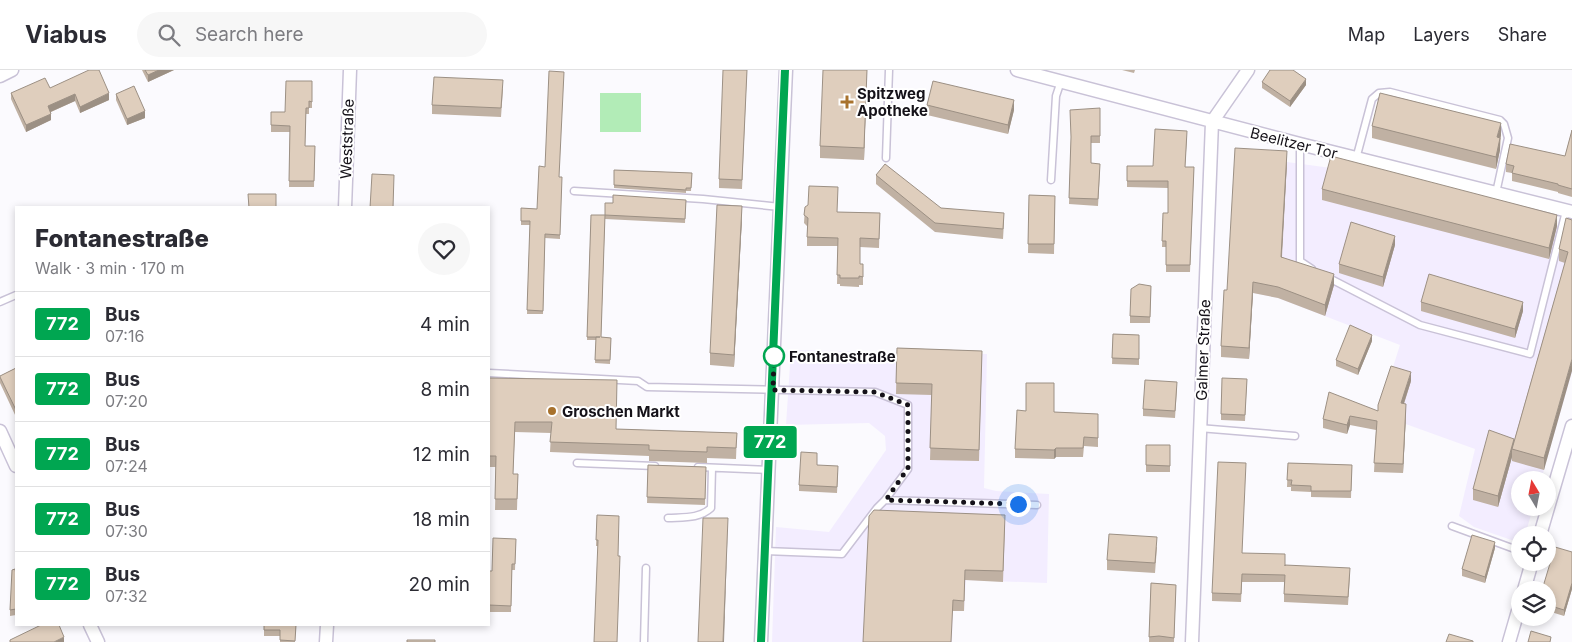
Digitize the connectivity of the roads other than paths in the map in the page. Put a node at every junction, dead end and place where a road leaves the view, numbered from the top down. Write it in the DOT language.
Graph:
graph roads {
  1 [pos="12,70"];
  2 [pos="350,70"];
  3 [pos="786,70"];
  4 [pos="889,70"];
  5 [pos="1017,70"];
  6 [pos="1248,70"];
  7 [pos="0,76"];
  8 [pos="1061,81"];
  9 [pos="1212,122"];
  10 [pos="1300,144"];
  11 [pos="886,158"];
  12 [pos="1356,158"];
  13 [pos="1051,180"];
  14 [pos="574,192"];
  15 [pos="1496,193"];
  16 [pos="345,206"];
  17 [pos="780,207"];
  18 [pos="1569,211"];
  19 [pos="15,295"];
  20 [pos="0,302"];
  21 [pos="490,373"];
  22 [pos="773,390"];
  23 [pos="1572,426"];
  24 [pos="1200,428"];
  25 [pos="0,431"];
  26 [pos="1295,436"];
  27 [pos="576,463"];
  28 [pos="15,464"];
  29 [pos="664,466"];
  30 [pos="692,467"];
  31 [pos="712,468"];
  32 [pos="769,470"];
  33 [pos="886,500"];
  34 [pos="1037,505"];
  35 [pos="668,518"];
  36 [pos="1452,526"];
  37 [pos="1543,526"];
  38 [pos="1511,548"];
  39 [pos="765,551"];
  40 [pos="646,568"];
  41 [pos="90,626"];
  42 [pos="327,626"];
  43 [pos="1514,626"];
  44 [pos="98,642"];
  45 [pos="326,642"];
  46 [pos="644,642"];
  47 [pos="761,642"];
  48 [pos="1192,642"];
  49 [pos="1509,642"];
  1 -- 7 [label="street"];
  2 -- 16 [label="street, Weststraße"];
  3 -- 17 [label="street"];
  4 -- 11 [label="lane"];
  5 -- 8 [label="street, Beelitzer Tor"];
  6 -- 9 [label="street"];
  8 -- 9 [label="street, Beelitzer Tor"];
  8 -- 13 [label="lane"];
  9 -- 10 [label="street, Beelitzer Tor"];
  9 -- 24 [label="street, Galmer Straße"];
  10 -- 12 [label="street, Beelitzer Tor"];
  10 -- 18 [label="lane"];
  12 -- 15 [label="street, Beelitzer Tor"];
  12 -- 15 [label="lane"];
  14 -- 17 [label="lane"];
  15 -- 18 [label="street, Beelitzer Tor"];
  17 -- 22 [label="street"];
  19 -- 20 [label="lane"];
  21 -- 22 [label="lane"];
  22 -- 32 [label="street"];
  22 -- 33 [label="lane"];
  23 -- 37 [label="street"];
  24 -- 26 [label="lane"];
  24 -- 48 [label="street, Galmer Straße"];
  25 -- 28 [label="street"];
  27 -- 29 [label="lane"];
  30 -- 31 [label="lane"];
  31 -- 32 [label="lane"];
  31 -- 35 [label="lane"];
  32 -- 39 [label="street"];
  33 -- 34 [label="lane"];
  33 -- 39 [label="lane"];
  36 -- 38 [label="lane"];
  39 -- 47 [label="street"];
  40 -- 46 [label="lane"];
  41 -- 44 [label="street"];
  42 -- 45 [label="street"];
  43 -- 49 [label="street"];
}
